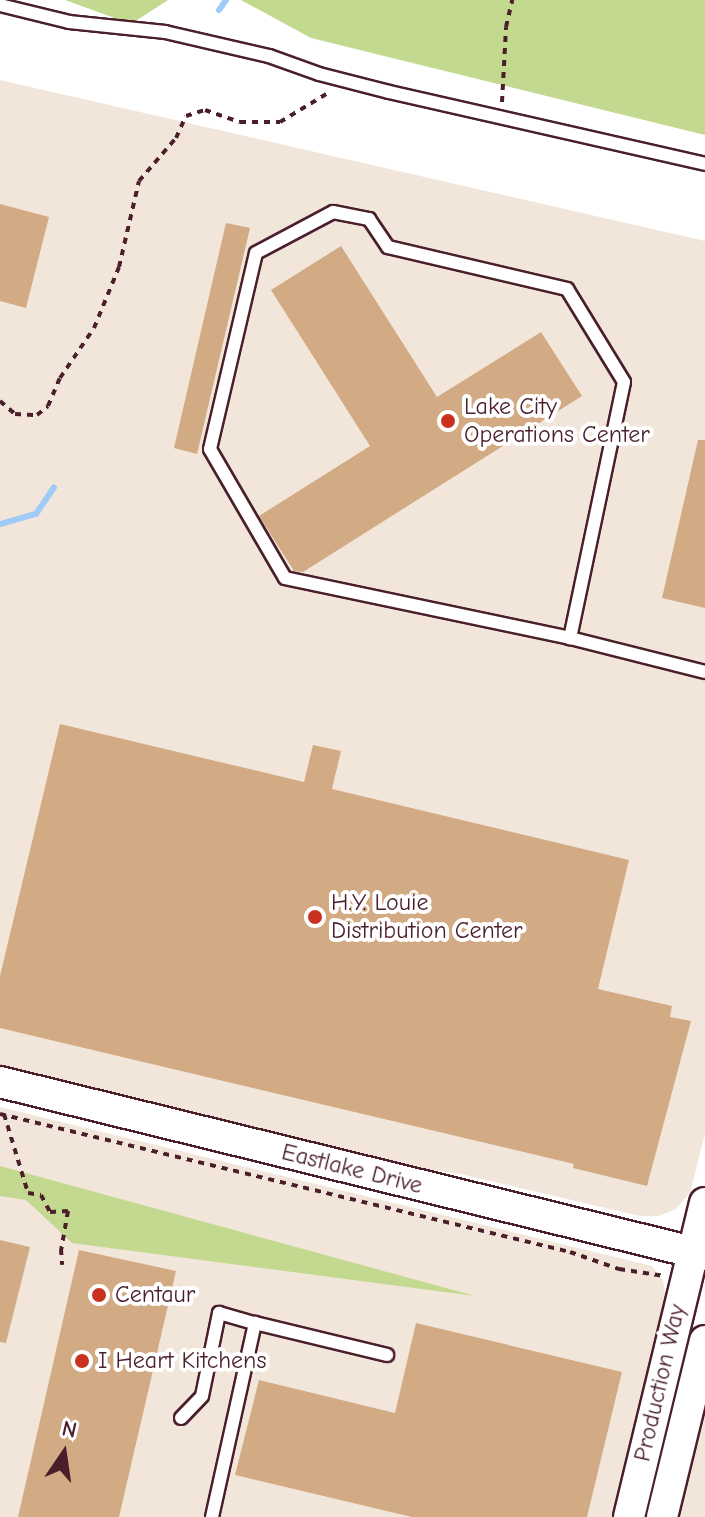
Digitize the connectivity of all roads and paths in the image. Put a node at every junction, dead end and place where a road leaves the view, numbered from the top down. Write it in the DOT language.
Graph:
graph roads {
  1 [pos="512,0"];
  2 [pos="0,5"];
  3 [pos="348,81"];
  4 [pos="501,117"];
  5 [pos="705,164"];
  6 [pos="0,401"];
  7 [pos="570,638"];
  8 [pos="705,672"];
  9 [pos="0,1082"];
  10 [pos="2,1114"];
  11 [pos="705,1203"];
  12 [pos="699,1254"];
  13 [pos="62,1265"];
  14 [pos="660,1275"];
  15 [pos="255,1323"];
  16 [pos="387,1355"];
  17 [pos="703,1358"];
  18 [pos="181,1418"];
  19 [pos="212,1517"];
  20 [pos="629,1517"];
  21 [pos="662,1517"];
  1 -- 4 [label="path"];
  2 -- 3 [label="lane"];
  3 -- 4 [label="lane"];
  3 -- 6 [label="path"];
  4 -- 5 [label="lane"];
  7 -- 7 [label="lane"];
  7 -- 8 [label="lane"];
  9 -- 12 [label="street, Eastlake Drive"];
  10 -- 13 [label="path"];
  10 -- 14 [label="path"];
  11 -- 12 [label="street, Production Way"];
  12 -- 20 [label="street, Production Way"];
  15 -- 16 [label="lane"];
  15 -- 18 [label="lane"];
  15 -- 19 [label="lane"];
  17 -- 21 [label="street, Production Way"];
}
